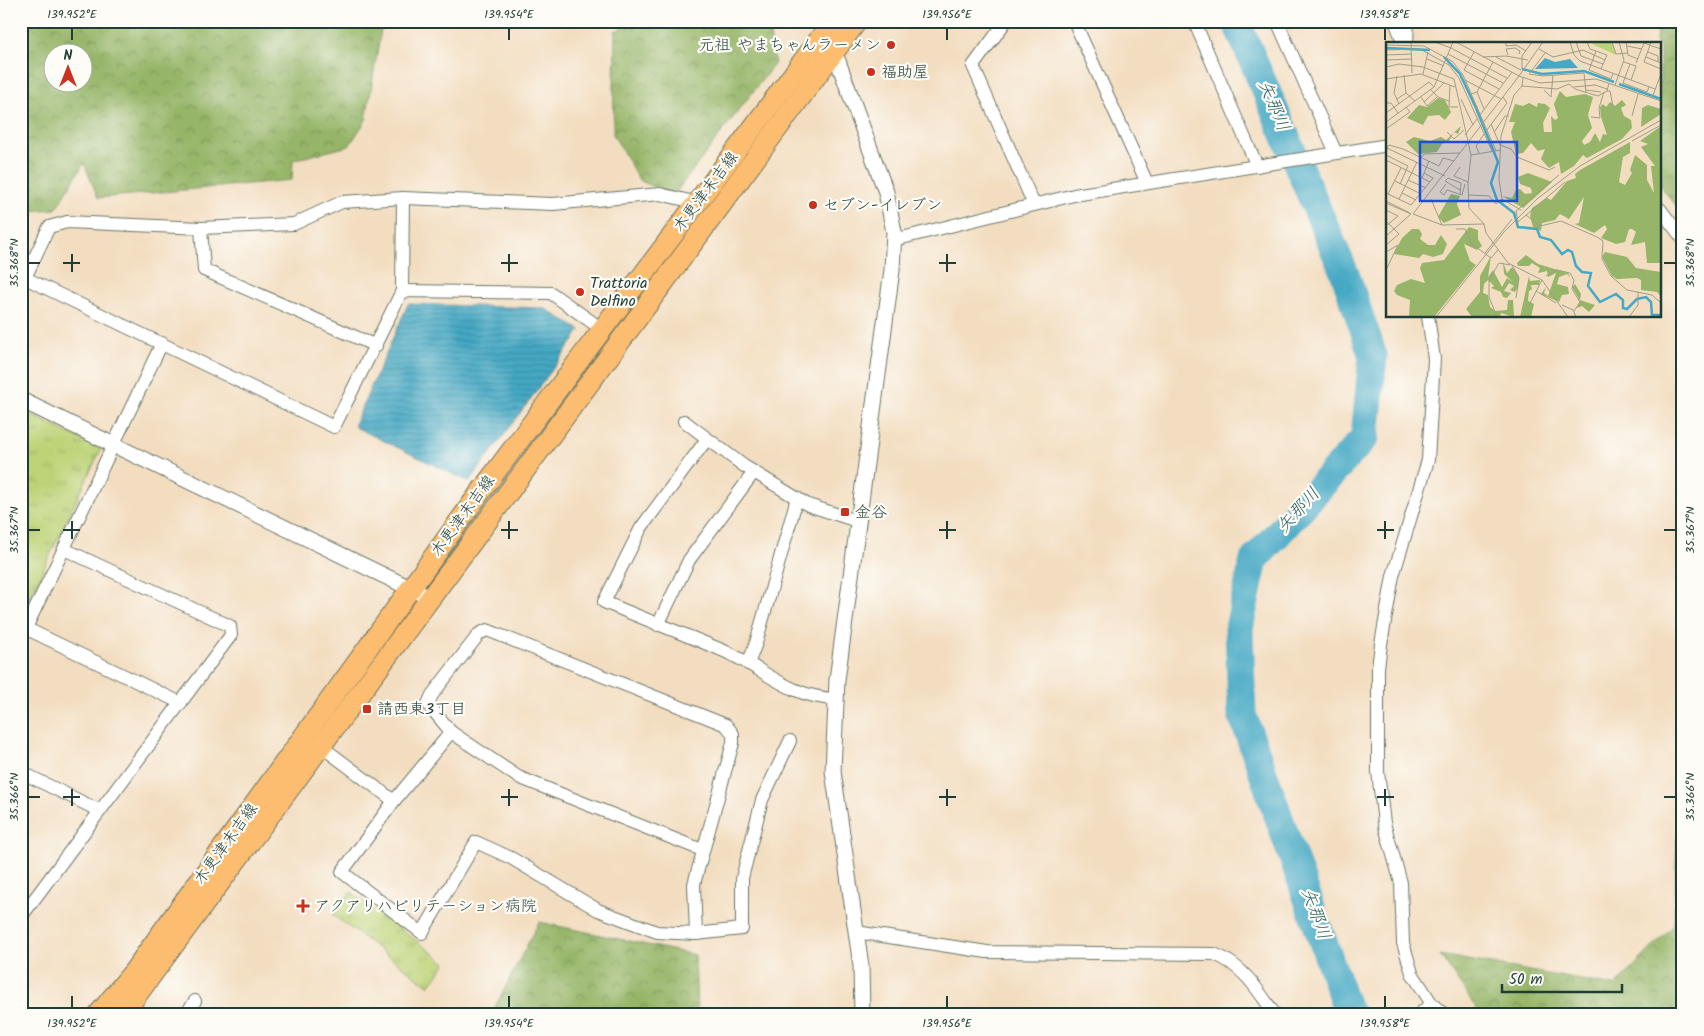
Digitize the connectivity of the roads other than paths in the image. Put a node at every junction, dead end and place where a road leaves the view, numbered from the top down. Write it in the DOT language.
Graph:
graph roads {
  1 [pos="857,21"];
  2 [pos="1006,21"];
  3 [pos="1074,21"];
  4 [pos="1194,21"];
  5 [pos="1278,21"];
  6 [pos="1395,21"];
  7 [pos="1408,21"];
  8 [pos="827,25"];
  9 [pos="1404,42"];
  10 [pos="1405,42"];
  11 [pos="835,52"];
  12 [pos="1386,145"];
  13 [pos="1330,154"];
  14 [pos="1263,165"];
  15 [pos="1147,183"];
  16 [pos="403,198"];
  17 [pos="698,203"];
  18 [pos="1034,205"];
  19 [pos="1662,212"];
  20 [pos="200,228"];
  21 [pos="1683,239"];
  22 [pos="894,240"];
  23 [pos="23,277"];
  24 [pos="402,291"];
  25 [pos="1428,318"];
  26 [pos="603,330"];
  27 [pos="162,343"];
  28 [pos="376,346"];
  29 [pos="21,400"];
  30 [pos="684,421"];
  31 [pos="707,439"];
  32 [pos="114,445"];
  33 [pos="754,472"];
  34 [pos="797,498"];
  35 [pos="857,521"];
  36 [pos="64,549"];
  37 [pos="410,589"];
  38 [pos="429,598"];
  39 [pos="658,625"];
  40 [pos="24,627"];
  41 [pos="748,664"];
  42 [pos="835,698"];
  43 [pos="181,703"];
  44 [pos="451,732"];
  45 [pos="790,741"];
  46 [pos="320,746"];
  47 [pos="21,772"];
  48 [pos="394,801"];
  49 [pos="100,810"];
  50 [pos="702,850"];
  51 [pos="22,916"];
  52 [pos="856,932"];
  53 [pos="696,934"];
  54 [pos="195,1001"];
  55 [pos="1432,1004"];
  56 [pos="98,1015"];
  57 [pos="122,1015"];
  58 [pos="185,1015"];
  59 [pos="862,1015"];
  60 [pos="1275,1015"];
  61 [pos="1418,1015"];
  62 [pos="1444,1015"];
  1 -- 11 [label="main road, 木更津末吉線"];
  2 -- 18 [label="street"];
  3 -- 15 [label="street"];
  4 -- 14 [label="street"];
  5 -- 13 [label="street"];
  6 -- 9 [label="street"];
  7 -- 10 [label="street"];
  8 -- 11 [label="street"];
  8 -- 17 [label="main road, 木更津末吉線"];
  11 -- 22 [label="street"];
  11 -- 38 [label="main road, 木更津末吉線"];
  12 -- 13 [label="street"];
  13 -- 14 [label="street"];
  14 -- 15 [label="street"];
  15 -- 18 [label="street"];
  16 -- 17 [label="street"];
  16 -- 20 [label="street"];
  16 -- 24 [label="street"];
  17 -- 26 [label="main road, 木更津末吉線"];
  18 -- 22 [label="street"];
  19 -- 21 [label="street"];
  20 -- 23 [label="street"];
  20 -- 28 [label="street"];
  22 -- 35 [label="street"];
  23 -- 27 [label="street"];
  24 -- 26 [label="street"];
  24 -- 28 [label="street"];
  25 -- 55 [label="street"];
  26 -- 37 [label="main road, 木更津末吉線"];
  27 -- 28 [label="street"];
  27 -- 32 [label="street"];
  29 -- 32 [label="street"];
  30 -- 31 [label="street"];
  31 -- 33 [label="street"];
  31 -- 39 [label="street"];
  32 -- 36 [label="street"];
  32 -- 37 [label="street"];
  33 -- 34 [label="street"];
  33 -- 39 [label="street"];
  34 -- 35 [label="street"];
  34 -- 41 [label="street"];
  35 -- 42 [label="street"];
  36 -- 40 [label="street"];
  36 -- 43 [label="street"];
  37 -- 38 [label="street"];
  37 -- 56 [label="main road, 木更津末吉線"];
  38 -- 46 [label="main road, 木更津末吉線"];
  39 -- 41 [label="street"];
  40 -- 43 [label="street"];
  41 -- 42 [label="street"];
  42 -- 52 [label="street"];
  43 -- 49 [label="street"];
  44 -- 48 [label="street"];
  44 -- 50 [label="street"];
  44 -- 50 [label="street"];
  45 -- 53 [label="street"];
  46 -- 48 [label="street"];
  46 -- 57 [label="main road, 木更津末吉線"];
  47 -- 49 [label="street"];
  48 -- 53 [label="street"];
  49 -- 51 [label="street"];
  50 -- 53 [label="street"];
  52 -- 59 [label="street"];
  52 -- 60 [label="street"];
  54 -- 58 [label="street"];
  55 -- 61 [label="street"];
  55 -- 62 [label="street"];
}
